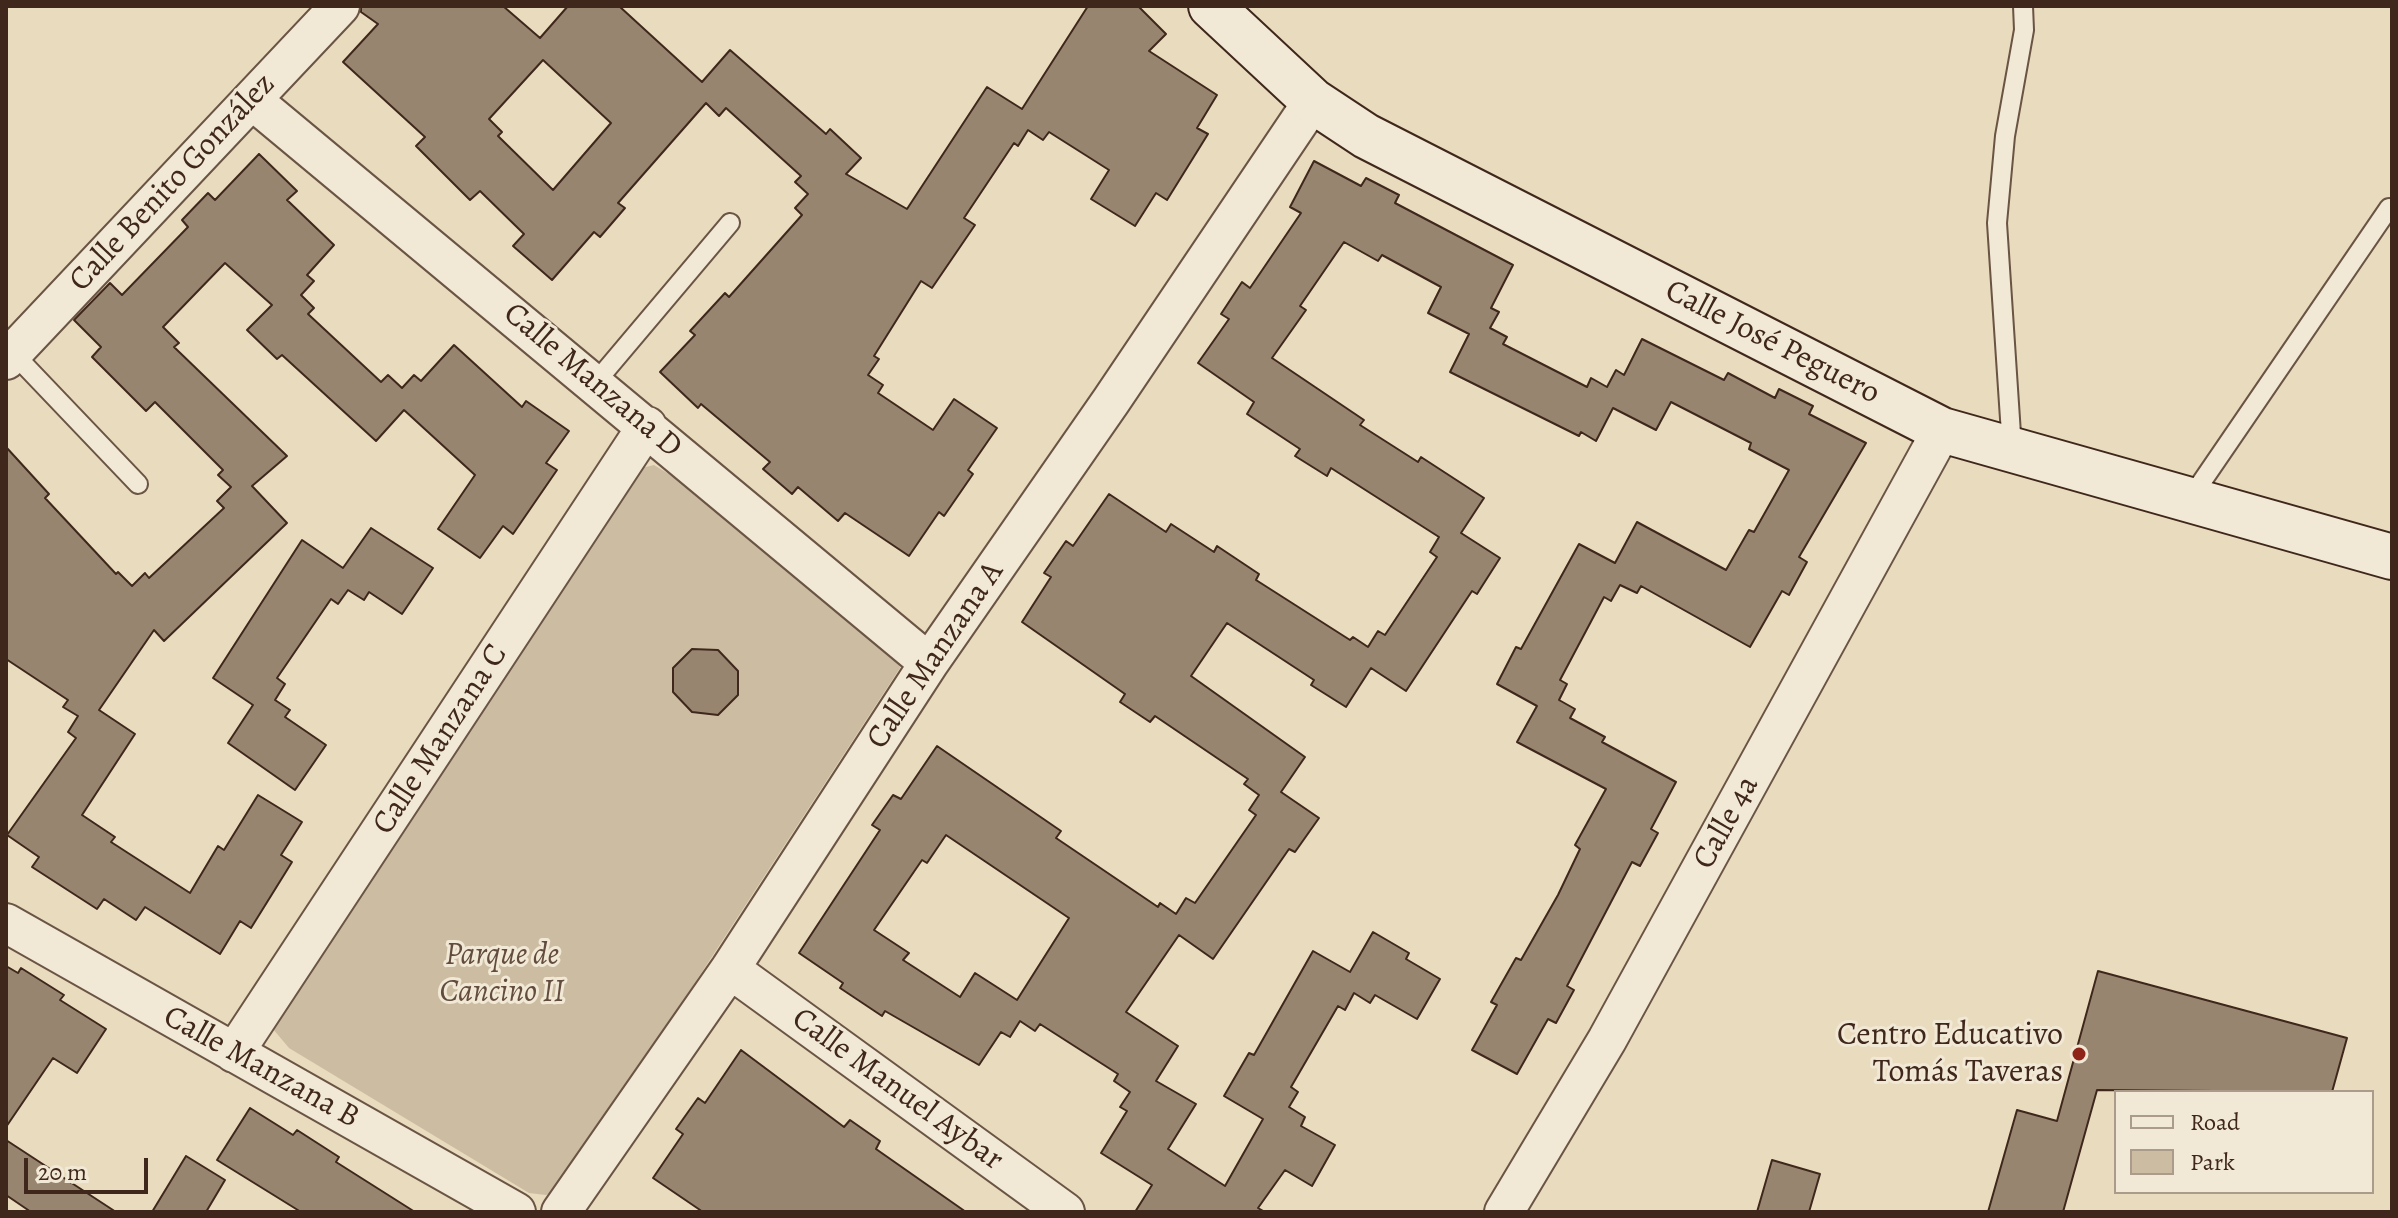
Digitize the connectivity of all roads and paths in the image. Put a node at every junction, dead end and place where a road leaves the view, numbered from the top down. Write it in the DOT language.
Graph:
graph roads {
  1 [pos="340,6"];
  2 [pos="1211,6"];
  3 [pos="2023,6"];
  4 [pos="252,100"];
  5 [pos="1313,101"];
  6 [pos="2389,208"];
  7 [pos="730,223"];
  8 [pos="9,356"];
  9 [pos="595,383"];
  10 [pos="647,426"];
  11 [pos="1942,430"];
  12 [pos="2012,450"];
  13 [pos="138,484"];
  14 [pos="2189,500"];
  15 [pos="2392,557"];
  16 [pos="929,663"];
  17 [pos="6,923"];
  18 [pos="730,969"];
  19 [pos="234,1053"];
  20 [pos="516,1212"];
  21 [pos="561,1212"];
  22 [pos="1065,1212"];
  23 [pos="1504,1212"];
  1 -- 4 [label="street, Calle Benito González"];
  2 -- 5 [label="main road, Calle José Peguero"];
  3 -- 12 [label="lane"];
  4 -- 8 [label="street, Calle Benito González"];
  4 -- 9 [label="street, Calle Manzana D"];
  5 -- 11 [label="main road, Calle José Peguero"];
  5 -- 16 [label="street, Calle Manzana A"];
  6 -- 14 [label="lane"];
  7 -- 9 [label="lane"];
  8 -- 13 [label="lane"];
  9 -- 10 [label="street, Calle Manzana D"];
  10 -- 16 [label="street, Calle Manzana D"];
  10 -- 19 [label="street, Calle Manzana C"];
  11 -- 12 [label="main road, Calle José Peguero"];
  11 -- 23 [label="street, Calle 4a"];
  12 -- 14 [label="main road, Calle José Peguero"];
  14 -- 15 [label="main road, Calle José Peguero"];
  16 -- 18 [label="street, Calle Manzana A"];
  17 -- 19 [label="street, Calle Manzana B"];
  18 -- 21 [label="street, Calle Manzana A"];
  18 -- 22 [label="street, Calle Manuel Aybar"];
  19 -- 20 [label="street, Calle Manzana B"];
}
